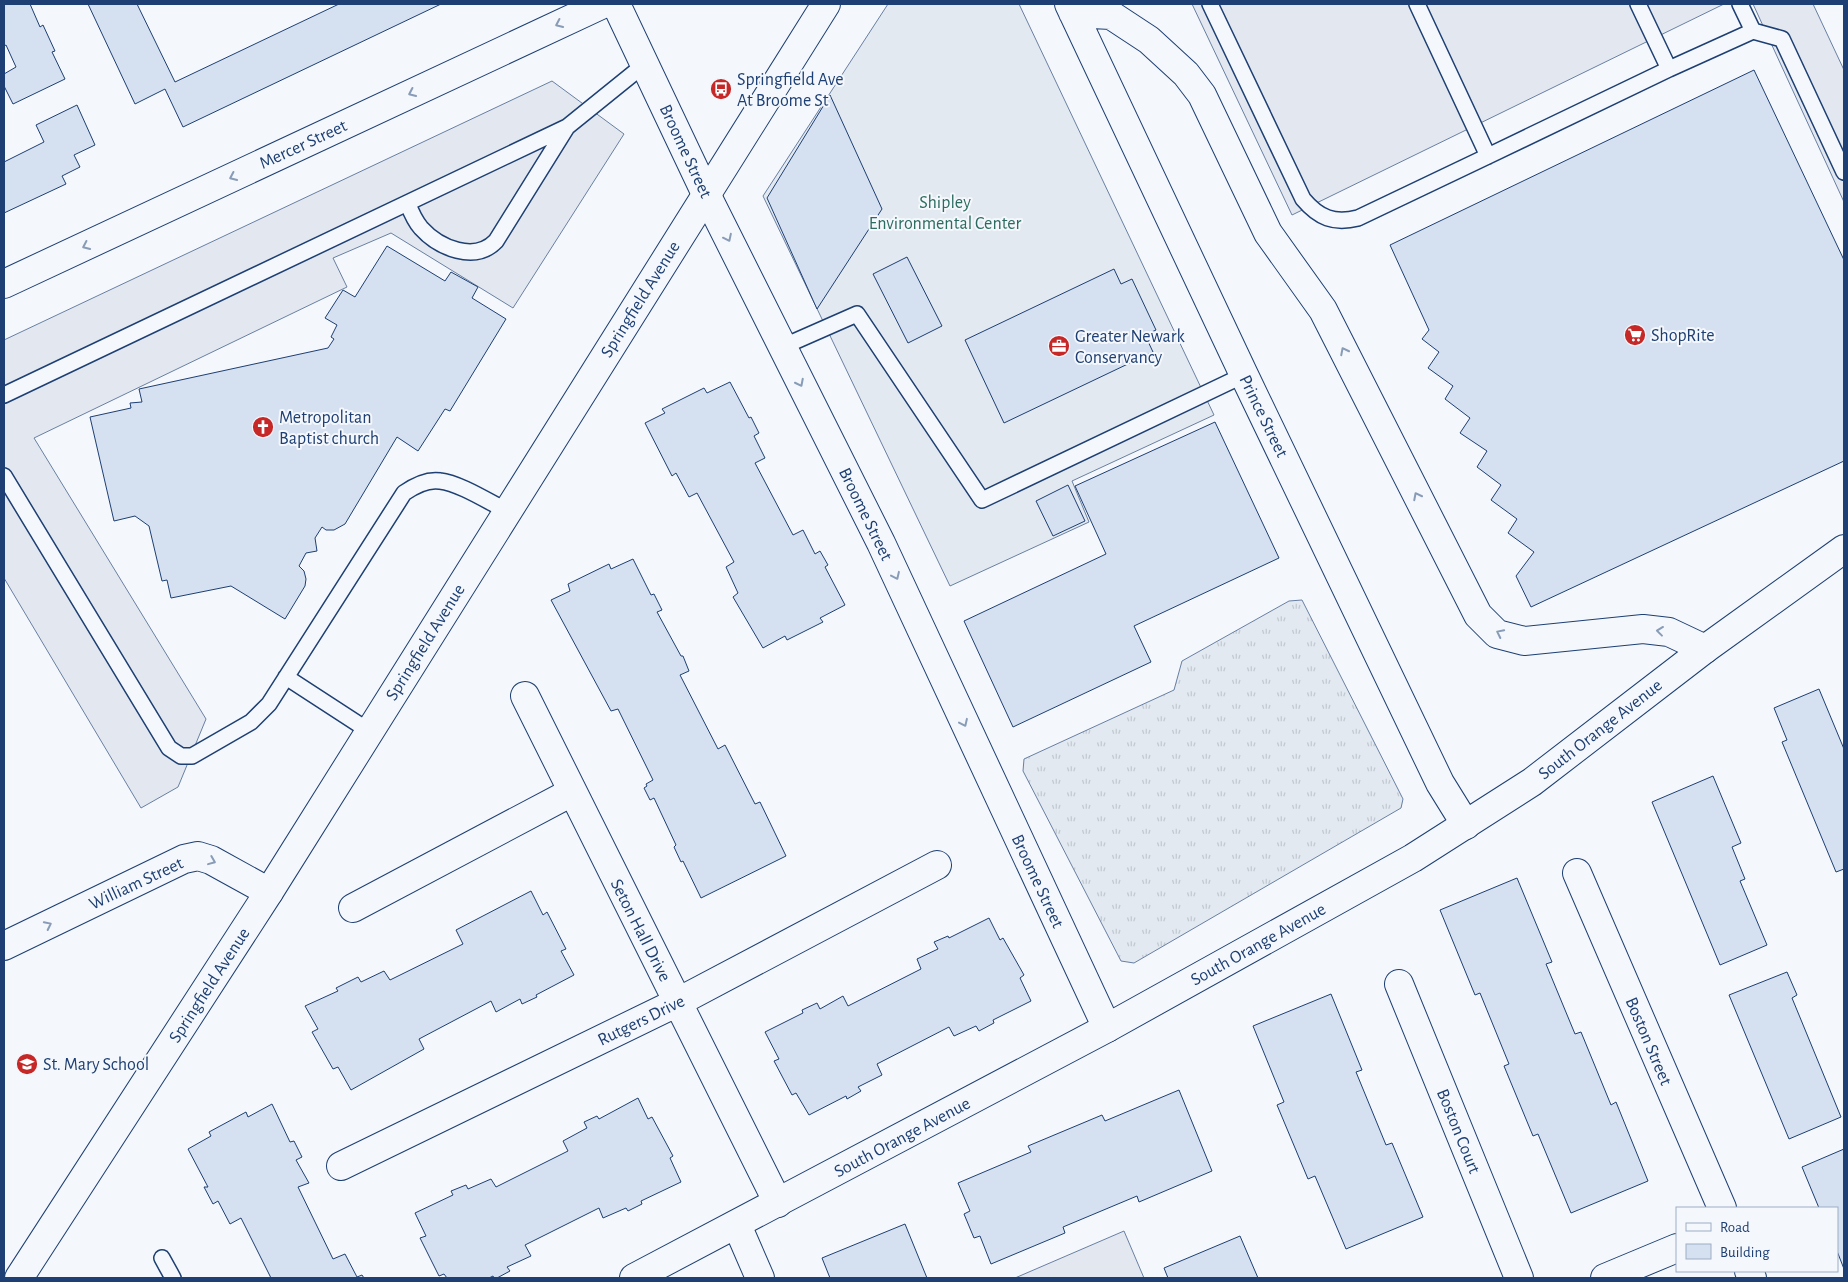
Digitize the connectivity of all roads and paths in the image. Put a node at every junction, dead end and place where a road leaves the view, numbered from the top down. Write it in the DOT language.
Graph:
graph roads {
  1 [pos="603,4"];
  2 [pos="616,4"];
  3 [pos="826,4"];
  4 [pos="1210,4"];
  5 [pos="1417,4"];
  6 [pos="1638,4"];
  7 [pos="1740,4"];
  8 [pos="1071,8"];
  9 [pos="1752,31"];
  10 [pos="646,64"];
  11 [pos="1669,69"];
  12 [pos="567,127"];
  13 [pos="1488,156"];
  14 [pos="1844,172"];
  15 [pos="706,194"];
  16 [pos="408,204"];
  17 [pos="4,284"];
  18 [pos="782,347"];
  19 [pos="1244,375"];
  20 [pos="4,395"];
  21 [pos="4,476"];
  22 [pos="507,511"];
  23 [pos="1844,549"];
  24 [pos="1705,649"];
  25 [pos="286,677"];
  26 [pos="525,696"];
  27 [pos="369,731"];
  28 [pos="572,792"];
  29 [pos="1466,825"];
  30 [pos="937,865"];
  31 [pos="1577,873"];
  32 [pos="269,892"];
  33 [pos="354,908"];
  34 [pos="4,946"];
  35 [pos="1399,984"];
  36 [pos="678,1002"];
  37 [pos="1107,1028"];
  38 [pos="341,1166"];
  39 [pos="778,1203"];
  40 [pos="1722,1207"];
  41 [pos="737,1225"];
  42 [pos="1676,1248"];
  43 [pos="162,1258"];
  44 [pos="18,1278"];
  45 [pos="173,1278"];
  46 [pos="634,1278"];
  47 [pos="760,1278"];
  48 [pos="1519,1278"];
  49 [pos="1605,1278"];
  1 -- 17 [label="street, Mercer Street, one-way"];
  2 -- 10 [label="street, Broome Street"];
  3 -- 15 [label="street, Springfield Avenue"];
  4 -- 13 [label="lane"];
  5 -- 13 [label="lane"];
  6 -- 11 [label="lane"];
  7 -- 9 [label="lane"];
  8 -- 19 [label="street, Prince Street"];
  24 -- 8 [label="street, one-way"];
  9 -- 11 [label="lane"];
  9 -- 14 [label="lane"];
  10 -- 12 [label="lane"];
  10 -- 15 [label="street, Broome Street"];
  11 -- 13 [label="lane"];
  12 -- 16 [label="lane"];
  12 -- 16 [label="lane"];
  15 -- 18 [label="street, Broome Street, one-way"];
  15 -- 22 [label="street, Springfield Avenue"];
  16 -- 20 [label="lane"];
  18 -- 19 [label="lane"];
  18 -- 37 [label="street, Broome Street, one-way"];
  19 -- 29 [label="street, Prince Street"];
  21 -- 25 [label="lane"];
  22 -- 25 [label="lane"];
  22 -- 27 [label="street, Springfield Avenue"];
  23 -- 24 [label="street, South Orange Avenue"];
  24 -- 29 [label="street, South Orange Avenue"];
  25 -- 27 [label="lane"];
  26 -- 28 [label="street, Seton Hall Drive"];
  27 -- 32 [label="street, Springfield Avenue"];
  28 -- 33 [label="street"];
  28 -- 36 [label="street, Seton Hall Drive"];
  29 -- 37 [label="street, South Orange Avenue"];
  30 -- 36 [label="street, Rutgers Drive"];
  31 -- 40 [label="street, Boston Street"];
  34 -- 32 [label="street, William Street, one-way"];
  32 -- 44 [label="street, Springfield Avenue"];
  35 -- 48 [label="street, Boston Court"];
  36 -- 38 [label="street, Rutgers Drive"];
  36 -- 39 [label="street, Seton Hall Drive"];
  37 -- 39 [label="street, South Orange Avenue"];
  39 -- 41 [label="street, South Orange Avenue"];
  41 -- 46 [label="street, South Orange Avenue"];
  41 -- 47 [label="street"];
  42 -- 49 [label="street"];
  43 -- 45 [label="lane"];
}
